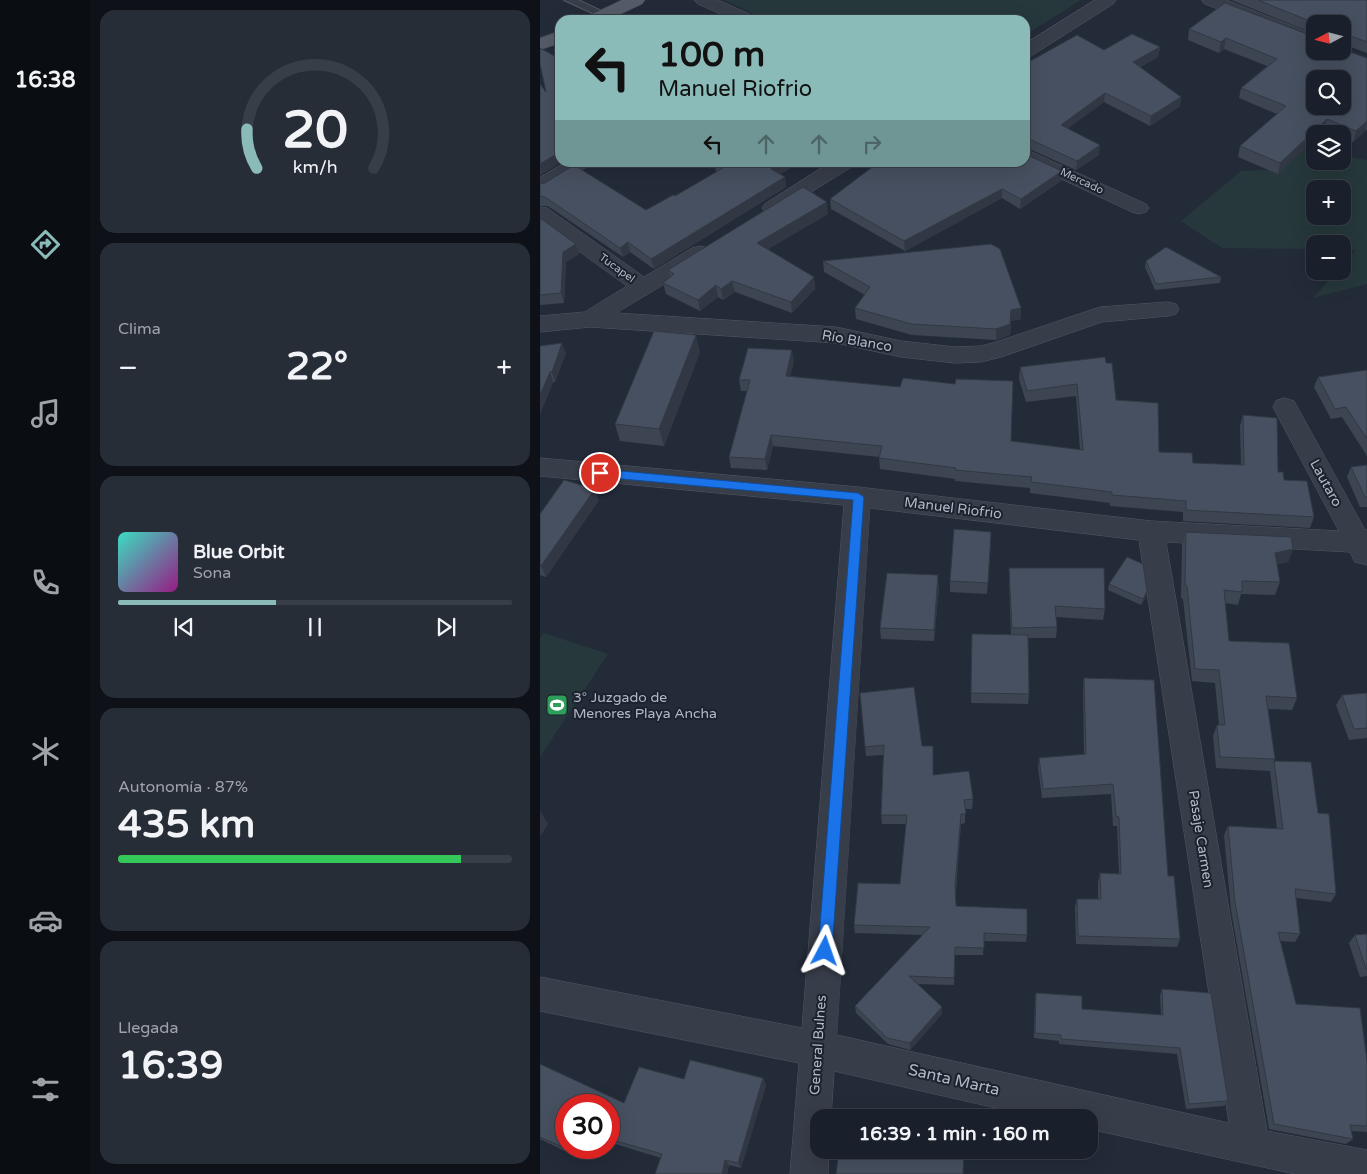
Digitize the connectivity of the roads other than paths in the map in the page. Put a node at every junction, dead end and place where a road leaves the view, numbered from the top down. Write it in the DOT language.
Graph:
graph roads {
  1 [pos="570,0"];
  2 [pos="636,0"];
  3 [pos="704,0"];
  4 [pos="1107,0"];
  5 [pos="1211,0"];
  6 [pos="596,15"];
  7 [pos="603,15"];
  8 [pos="737,15"];
  9 [pos="1306,37"];
  10 [pos="555,38"];
  11 [pos="540,46"];
  12 [pos="1030,49"];
  13 [pos="1030,157"];
  14 [pos="573,167"];
  15 [pos="838,167"];
  16 [pos="540,187"];
  17 [pos="1138,208"];
  18 [pos="542,214"];
  19 [pos="753,220"];
  20 [pos="719,240"];
  21 [pos="643,287"];
  22 [pos="1168,309"];
  23 [pos="590,319"];
  24 [pos="540,324"];
  25 [pos="1285,407"];
  26 [pos="540,467"];
  27 [pos="858,497"];
  28 [pos="1151,531"];
  29 [pos="1364,547"];
  30 [pos="540,994"];
  31 [pos="818,1049"];
  32 [pos="1251,1147"];
  33 [pos="1367,1169"];
  34 [pos="809,1174"];
  1 -- 6 [label="lane"];
  2 -- 7 [label="main road"];
  3 -- 8 [label="street"];
  4 -- 12 [label="street"];
  5 -- 9 [label="street"];
  10 -- 11 [label="main road"];
  13 -- 17 [label="street, Mercado"];
  14 -- 16 [label="street"];
  15 -- 19 [label="street"];
  18 -- 21 [label="street, Tucapel"];
  20 -- 21 [label="street"];
  21 -- 23 [label="street, Tucapel"];
  22 -- 23 [label="street, Río Blanco"];
  23 -- 24 [label="street, Río Blanco"];
  25 -- 29 [label="street, Lautaro"];
  26 -- 27 [label="street, Manuel Riofrio"];
  27 -- 28 [label="street, Manuel Riofrio"];
  27 -- 31 [label="street, General Bulnes"];
  28 -- 29 [label="street, Manuel Riofrio"];
  28 -- 32 [label="street, Pasaje Carmen"];
  30 -- 31 [label="street, Santa Marta"];
  31 -- 32 [label="street, Santa Marta"];
  31 -- 34 [label="street, General Bulnes"];
  32 -- 33 [label="street, Santa Marta"];
}
